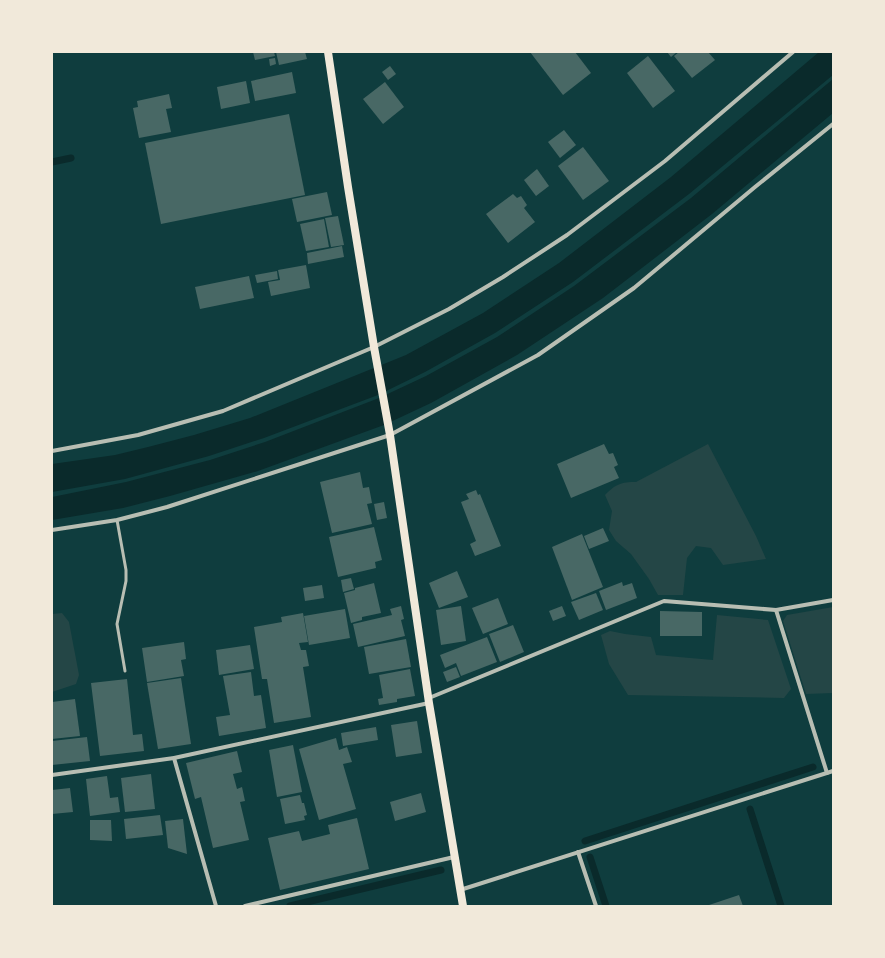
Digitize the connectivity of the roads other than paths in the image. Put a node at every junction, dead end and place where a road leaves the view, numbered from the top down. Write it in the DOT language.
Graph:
graph roads {
  1 [pos="328,52"];
  2 [pos="793,52"];
  3 [pos="833,124"];
  4 [pos="374,347"];
  5 [pos="390,436"];
  6 [pos="52,451"];
  7 [pos="117,520"];
  8 [pos="52,530"];
  9 [pos="833,600"];
  10 [pos="776,610"];
  11 [pos="125,671"];
  12 [pos="429,701"];
  13 [pos="174,758"];
  14 [pos="833,771"];
  15 [pos="827,773"];
  16 [pos="52,775"];
  17 [pos="578,852"];
  18 [pos="454,857"];
  19 [pos="460,890"];
  20 [pos="216,906"];
  21 [pos="245,906"];
  22 [pos="463,906"];
  23 [pos="596,906"];
  1 -- 4 [label="main road"];
  2 -- 4 [label="street"];
  3 -- 5 [label="street"];
  4 -- 5 [label="main road"];
  4 -- 6 [label="street"];
  5 -- 7 [label="street"];
  5 -- 12 [label="main road"];
  7 -- 8 [label="street"];
  7 -- 11 [label="lane"];
  9 -- 10 [label="street"];
  10 -- 12 [label="street"];
  10 -- 15 [label="street"];
  12 -- 13 [label="street"];
  12 -- 18 [label="main road"];
  13 -- 16 [label="street"];
  13 -- 20 [label="street"];
  14 -- 15 [label="street"];
  15 -- 17 [label="street"];
  17 -- 19 [label="street"];
  17 -- 23 [label="street"];
  18 -- 19 [label="main road"];
  18 -- 21 [label="street"];
  19 -- 22 [label="main road"];
}
